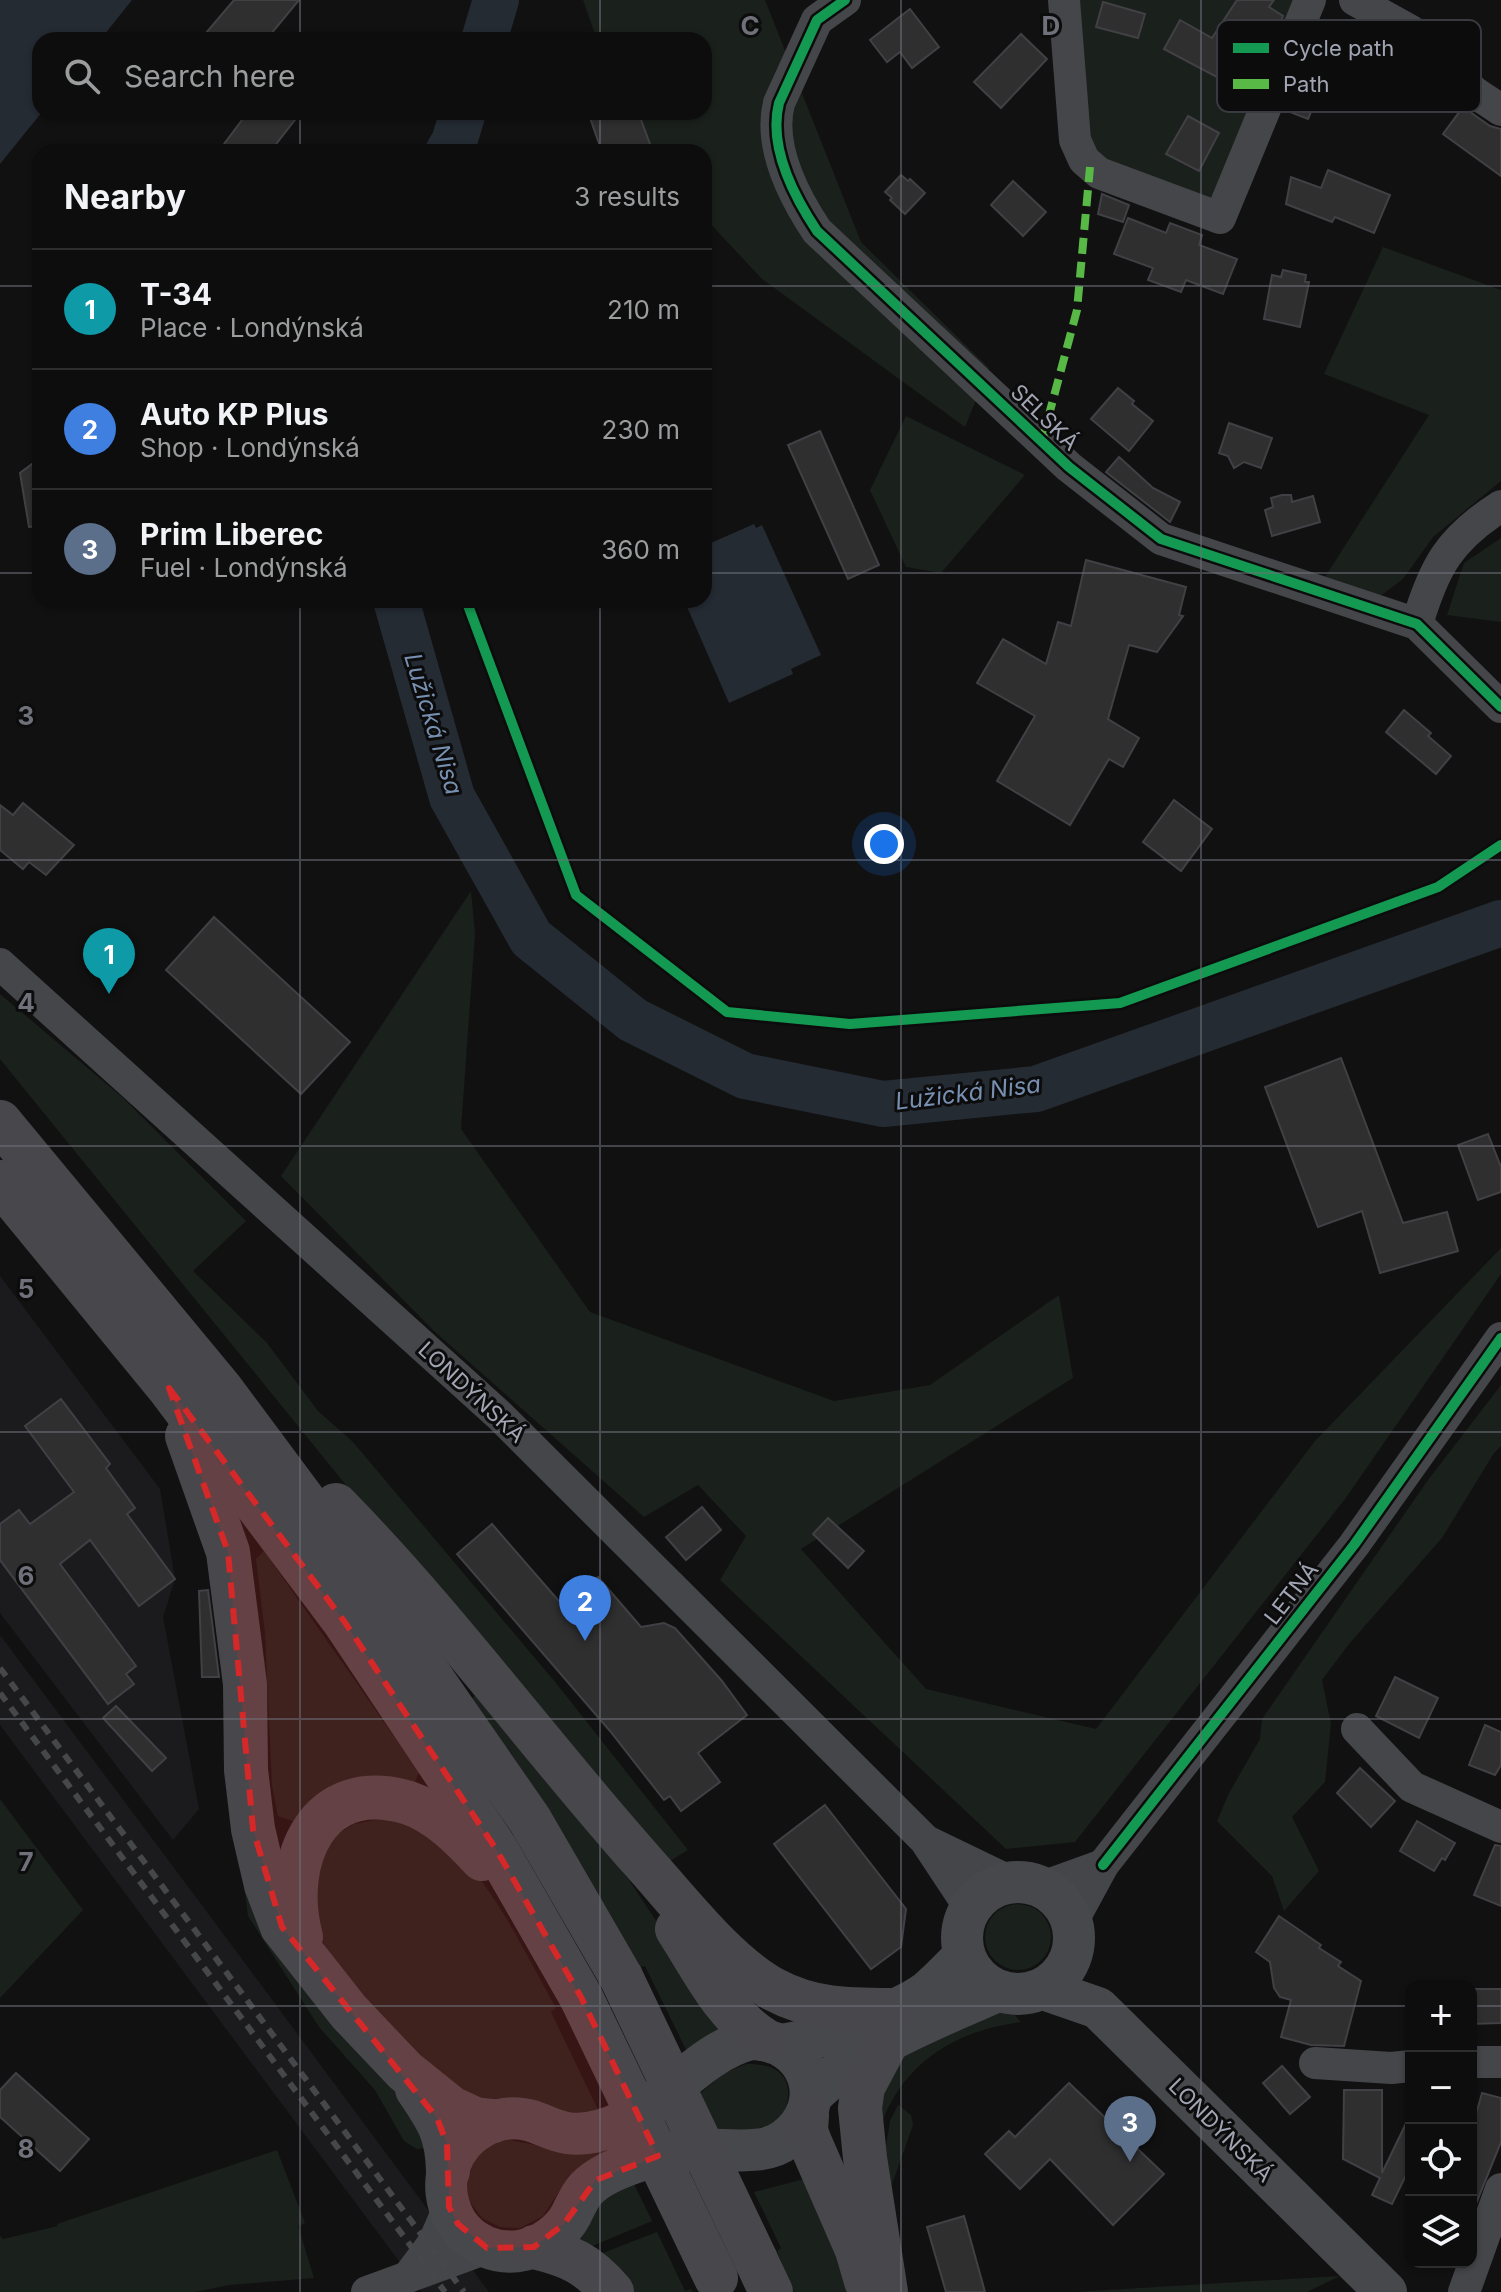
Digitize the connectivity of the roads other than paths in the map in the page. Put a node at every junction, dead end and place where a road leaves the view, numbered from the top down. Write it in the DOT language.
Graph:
graph roads {
  1 [pos="845,0"];
  2 [pos="1064,0"];
  3 [pos="1310,0"];
  4 [pos="1355,0"];
  5 [pos="1302,20"];
  6 [pos="1391,20"];
  7 [pos="1481,97"];
  8 [pos="1501,110"];
  9 [pos="1264,112"];
  10 [pos="1501,506"];
  11 [pos="1417,624"];
  12 [pos="1501,707"];
  13 [pos="0,964"];
  14 [pos="0,1122"];
  15 [pos="0,1182"];
  16 [pos="1501,1338"];
  17 [pos="169,1388"];
  18 [pos="222,1390"];
  19 [pos="1357,1729"];
  20 [pos="1501,1827"];
  21 [pos="615,1830"];
  22 [pos="925,1840"];
  23 [pos="1103,1865"];
  24 [pos="1027,1885"];
  25 [pos="970,1908"];
  26 [pos="533,1911"];
  27 [pos="1072,1938"];
  28 [pos="964,1956"];
  29 [pos="308,1962"];
  30 [pos="1043,1989"];
  31 [pos="997,1991"];
  32 [pos="1098,2008"];
  33 [pos="889,2026"];
  34 [pos="773,2042"];
  35 [pos="1477,2062"];
  36 [pos="1501,2062"];
  37 [pos="1315,2063"];
  38 [pos="1405,2067"];
  39 [pos="405,2071"];
  40 [pos="809,2105"];
  41 [pos="493,2121"];
  42 [pos="448,2189"];
  43 [pos="1501,2189"];
  44 [pos="534,2247"];
  45 [pos="487,2248"];
  46 [pos="763,2276"];
  47 [pos="408,2277"];
  48 [pos="720,2285"];
  49 [pos="367,2292"];
  50 [pos="612,2292"];
  51 [pos="870,2292"];
  52 [pos="886,2292"];
  53 [pos="1386,2292"];
  54 [pos="1464,2292"];
  1 -- 11 [label="street, SELSKÁ"];
  2 -- 9 [label="street"];
  3 -- 5 [label="street"];
  4 -- 6 [label="street"];
  7 -- 8 [label="street"];
  10 -- 11 [label="street"];
  11 -- 12 [label="street, SELSKÁ"];
  13 -- 22 [label="street, LONDÝNSKÁ"];
  14 -- 18 [label="highway"];
  15 -- 17 [label="highway"];
  16 -- 23 [label="street, LETNÁ"];
  17 -- 26 [label="highway"];
  17 -- 29 [label="highway"];
  18 -- 21 [label="highway"];
  18 -- 46 [label="highway, bridge"];
  19 -- 20 [label="street"];
  21 -- 33 [label="highway"];
  21 -- 34 [label="highway"];
  22 -- 24 [label="street, LONDÝNSKÁ"];
  22 -- 25 [label="street, LONDÝNSKÁ"];
  23 -- 24 [label="street"];
  23 -- 27 [label="street, LETNÁ"];
  24 -- 25 [label="main road"];
  24 -- 27 [label="main road, LONDÝNSKÁ"];
  25 -- 28 [label="main road"];
  26 -- 29 [label="highway"];
  26 -- 48 [label="highway, bridge"];
  27 -- 30 [label="main road"];
  27 -- 32 [label="main road, LONDÝNSKÁ"];
  28 -- 31 [label="main road"];
  28 -- 33 [label="main road"];
  29 -- 39 [label="highway"];
  30 -- 31 [label="main road, LONDÝNSKÁ"];
  30 -- 32 [label="main road, LONDÝNSKÁ"];
  31 -- 33 [label="main road"];
  32 -- 53 [label="main road, LONDÝNSKÁ"];
  33 -- 34 [label="main road"];
  33 -- 40 [label="main road"];
  33 -- 52 [label="highway"];
  34 -- 40 [label="main road"];
  34 -- 41 [label="main road"];
  35 -- 36 [label="street"];
  37 -- 38 [label="street"];
  39 -- 41 [label="highway"];
  39 -- 42 [label="highway"];
  40 -- 44 [label="main road"];
  40 -- 51 [label="highway"];
  41 -- 42 [label="main road"];
  42 -- 45 [label="main road"];
  42 -- 47 [label="street"];
  43 -- 54 [label="street"];
  44 -- 45 [label="main road"];
  44 -- 50 [label="highway"];
  45 -- 47 [label="street"];
  47 -- 49 [label="street"];
}
